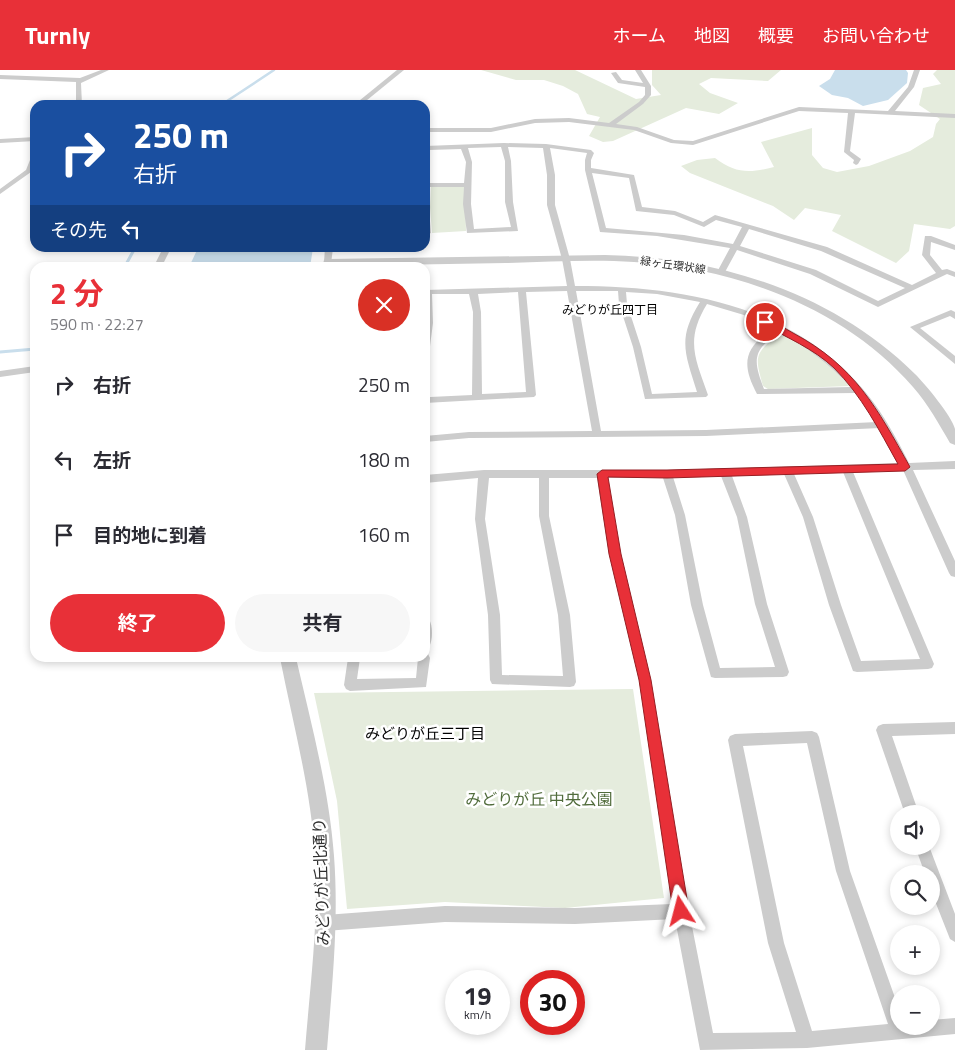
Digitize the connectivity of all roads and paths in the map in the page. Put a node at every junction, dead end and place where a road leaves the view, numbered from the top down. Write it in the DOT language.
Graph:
graph roads {
  1 [pos="106,70"];
  2 [pos="401,70"];
  3 [pos="638,70"];
  4 [pos="917,70"];
  5 [pos="614,73"];
  6 [pos="0,77"];
  7 [pos="80,80"];
  8 [pos="648,85"];
  9 [pos="80,100"];
  10 [pos="363,100"];
  11 [pos="852,110"];
  12 [pos="890,113"];
  13 [pos="955,116"];
  14 [pos="611,124"];
  15 [pos="430,130"];
  16 [pos="30,139"];
  17 [pos="0,141"];
  18 [pos="504,145"];
  19 [pos="464,146"];
  20 [pos="546,146"];
  21 [pos="430,148"];
  22 [pos="856,163"];
  23 [pos="30,168"];
  24 [pos="588,170"];
  25 [pos="430,185"];
  26 [pos="468,185"];
  27 [pos="0,192"];
  28 [pos="747,226"];
  29 [pos="735,247"];
  30 [pos="955,248"];
  31 [pos="566,259"];
  32 [pos="430,262"];
  33 [pos="955,265"];
  34 [pos="721,272"];
  35 [pos="948,274"];
  36 [pos="521,288"];
  37 [pos="572,288"];
  38 [pos="622,288"];
  39 [pos="912,288"];
  40 [pos="473,291"];
  41 [pos="430,292"];
  42 [pos="705,300"];
  43 [pos="955,316"];
  44 [pos="779,328"];
  45 [pos="955,361"];
  46 [pos="30,370"];
  47 [pos="0,374"];
  48 [pos="857,390"];
  49 [pos="477,397"];
  50 [pos="430,400"];
  51 [pos="882,425"];
  52 [pos="597,433"];
  53 [pos="430,439"];
  54 [pos="955,440"];
  55 [pos="955,465"];
  56 [pos="846,467"];
  57 [pos="905,467"];
  58 [pos="787,470"];
  59 [pos="725,472"];
  60 [pos="544,473"];
  61 [pos="484,474"];
  62 [pos="602,474"];
  63 [pos="667,474"];
  64 [pos="430,479"];
  65 [pos="955,573"];
  66 [pos="289,662"];
  67 [pos="353,662"];
  68 [pos="424,662"];
  69 [pos="955,728"];
  70 [pos="909,805"];
  71 [pos="925,855"];
  72 [pos="681,911"];
  73 [pos="325,923"];
  74 [pos="955,934"];
  75 [pos="890,1007"];
  76 [pos="955,1026"];
  77 [pos="940,1028"];
  78 [pos="890,1033"];
  79 [pos="807,1040"];
  80 [pos="707,1045"];
  81 [pos="316,1050"];
  1 -- 7 [label="street"];
  2 -- 10 [label="street"];
  3 -- 8 [label="street"];
  4 -- 12 [label="street"];
  5 -- 8 [label="street"];
  6 -- 7 [label="street"];
  7 -- 9 [label="street"];
  8 -- 14 [label="street"];
  11 -- 12 [label="street"];
  11 -- 14 [label="street"];
  11 -- 22 [label="street"];
  12 -- 13 [label="street"];
  14 -- 15 [label="street"];
  16 -- 17 [label="street"];
  18 -- 19 [label="street"];
  18 -- 20 [label="street"];
  18 -- 26 [label="street"];
  19 -- 21 [label="street"];
  19 -- 26 [label="street"];
  20 -- 24 [label="street"];
  20 -- 31 [label="street"];
  23 -- 27 [label="street"];
  24 -- 28 [label="street"];
  24 -- 29 [label="street"];
  25 -- 26 [label="street"];
  28 -- 29 [label="street"];
  28 -- 39 [label="street"];
  29 -- 34 [label="street"];
  29 -- 39 [label="street"];
  30 -- 35 [label="street"];
  31 -- 32 [label="street, 緑ヶ丘環状線"];
  31 -- 34 [label="street, 緑ヶ丘環状線"];
  31 -- 37 [label="street"];
  33 -- 35 [label="street"];
  34 -- 54 [label="street, 緑ヶ丘環状線"];
  35 -- 39 [label="street"];
  36 -- 37 [label="street"];
  36 -- 40 [label="street"];
  36 -- 49 [label="street"];
  37 -- 38 [label="street"];
  37 -- 52 [label="street"];
  38 -- 42 [label="street"];
  38 -- 42 [label="street"];
  40 -- 41 [label="street"];
  40 -- 49 [label="street"];
  42 -- 44 [label="street"];
  43 -- 45 [label="street"];
  44 -- 48 [label="street"];
  44 -- 48 [label="street"];
  46 -- 47 [label="street"];
  48 -- 51 [label="street"];
  49 -- 50 [label="street"];
  51 -- 52 [label="street"];
  51 -- 57 [label="street"];
  52 -- 53 [label="street"];
  55 -- 57 [label="street"];
  56 -- 57 [label="street"];
  56 -- 58 [label="street"];
  56 -- 58 [label="street"];
  57 -- 65 [label="street"];
  58 -- 59 [label="street"];
  59 -- 63 [label="street"];
  59 -- 63 [label="street"];
  60 -- 61 [label="street"];
  60 -- 61 [label="street"];
  60 -- 62 [label="street"];
  61 -- 64 [label="street"];
  62 -- 63 [label="street"];
  62 -- 72 [label="street"];
  66 -- 73 [label="street, みどりが丘北通り"];
  67 -- 68 [label="street"];
  69 -- 70 [label="street"];
  71 -- 74 [label="street"];
  72 -- 73 [label="street"];
  72 -- 80 [label="street"];
  73 -- 81 [label="street, みどりが丘北通り"];
  75 -- 79 [label="street"];
  76 -- 77 [label="street"];
  78 -- 79 [label="street"];
  79 -- 80 [label="street"];
}
